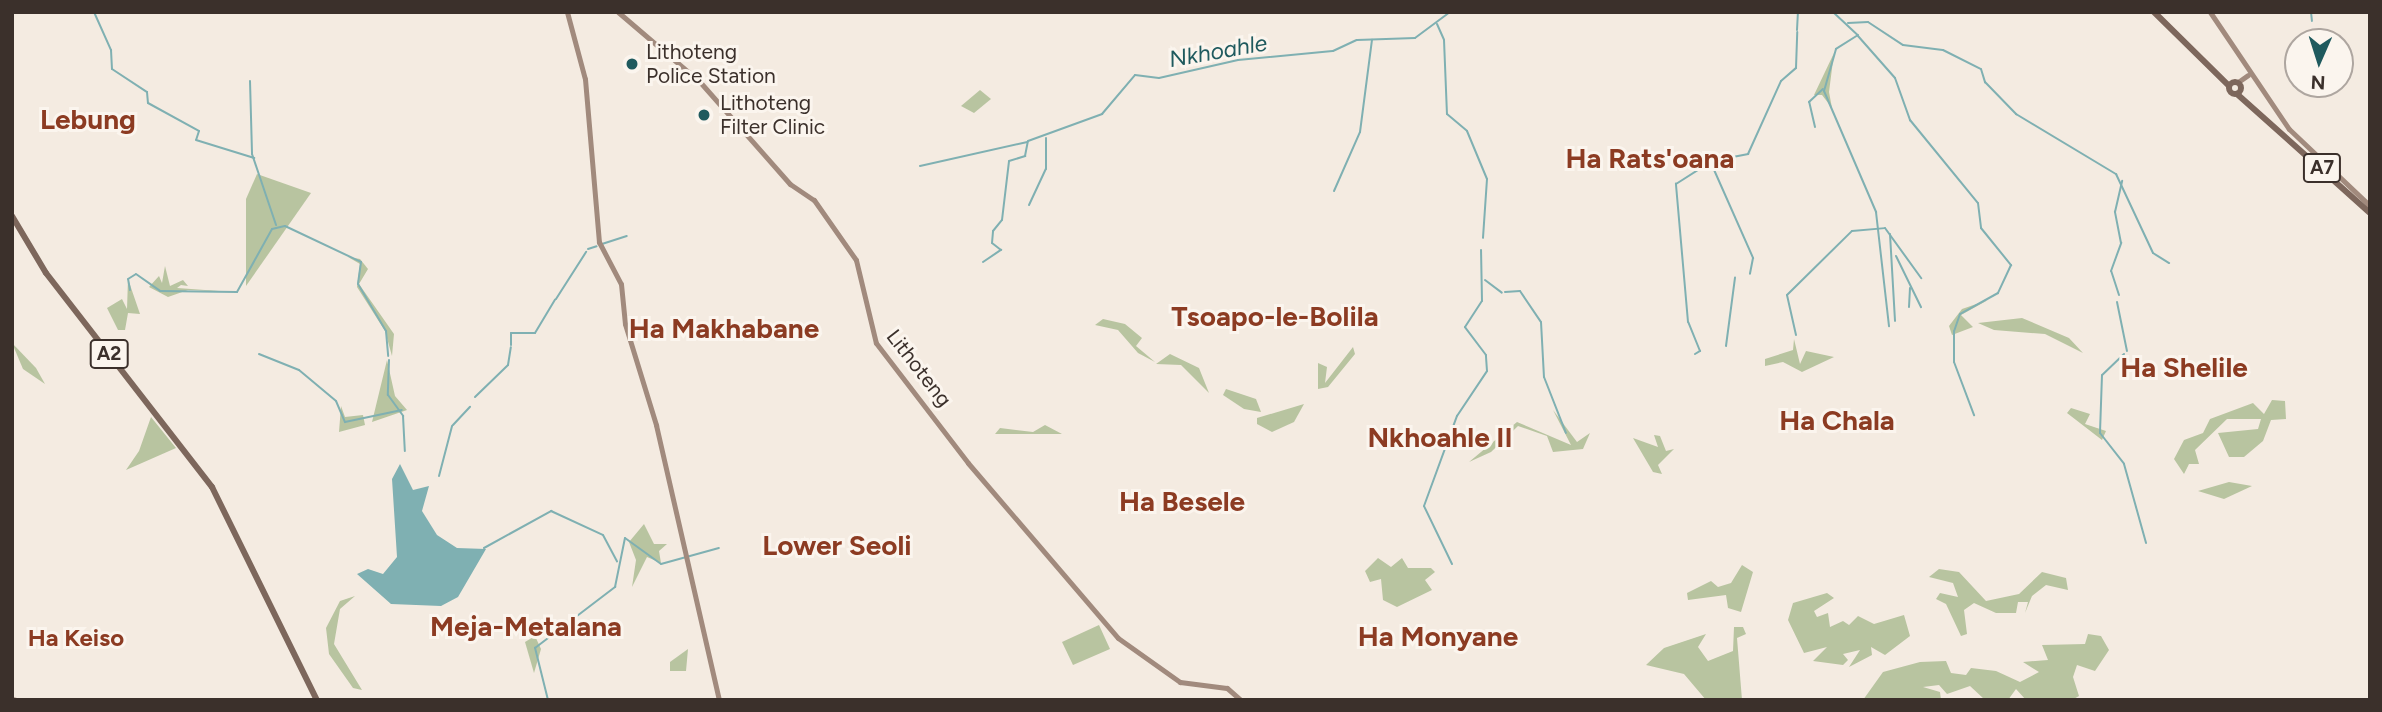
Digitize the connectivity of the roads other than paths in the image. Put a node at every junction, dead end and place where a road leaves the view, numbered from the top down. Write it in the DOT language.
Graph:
graph roads {
  1 [pos="567,12"];
  2 [pos="618,12"];
  3 [pos="2154,12"];
  4 [pos="2210,12"];
  5 [pos="2249,76"];
  6 [pos="2237,87"];
  7 [pos="2370,206"];
  8 [pos="2370,213"];
  9 [pos="12,216"];
  10 [pos="317,700"];
  11 [pos="719,700"];
  12 [pos="1241,700"];
  1 -- 11 [label="main road"];
  2 -- 12 [label="main road, Lithoteng"];
  3 -- 6 [label="main road, A7"];
  4 -- 5 [label="main road"];
  5 -- 6 [label="main road"];
  5 -- 7 [label="main road"];
  6 -- 8 [label="main road, A7"];
  9 -- 10 [label="main road, A2"];
}
